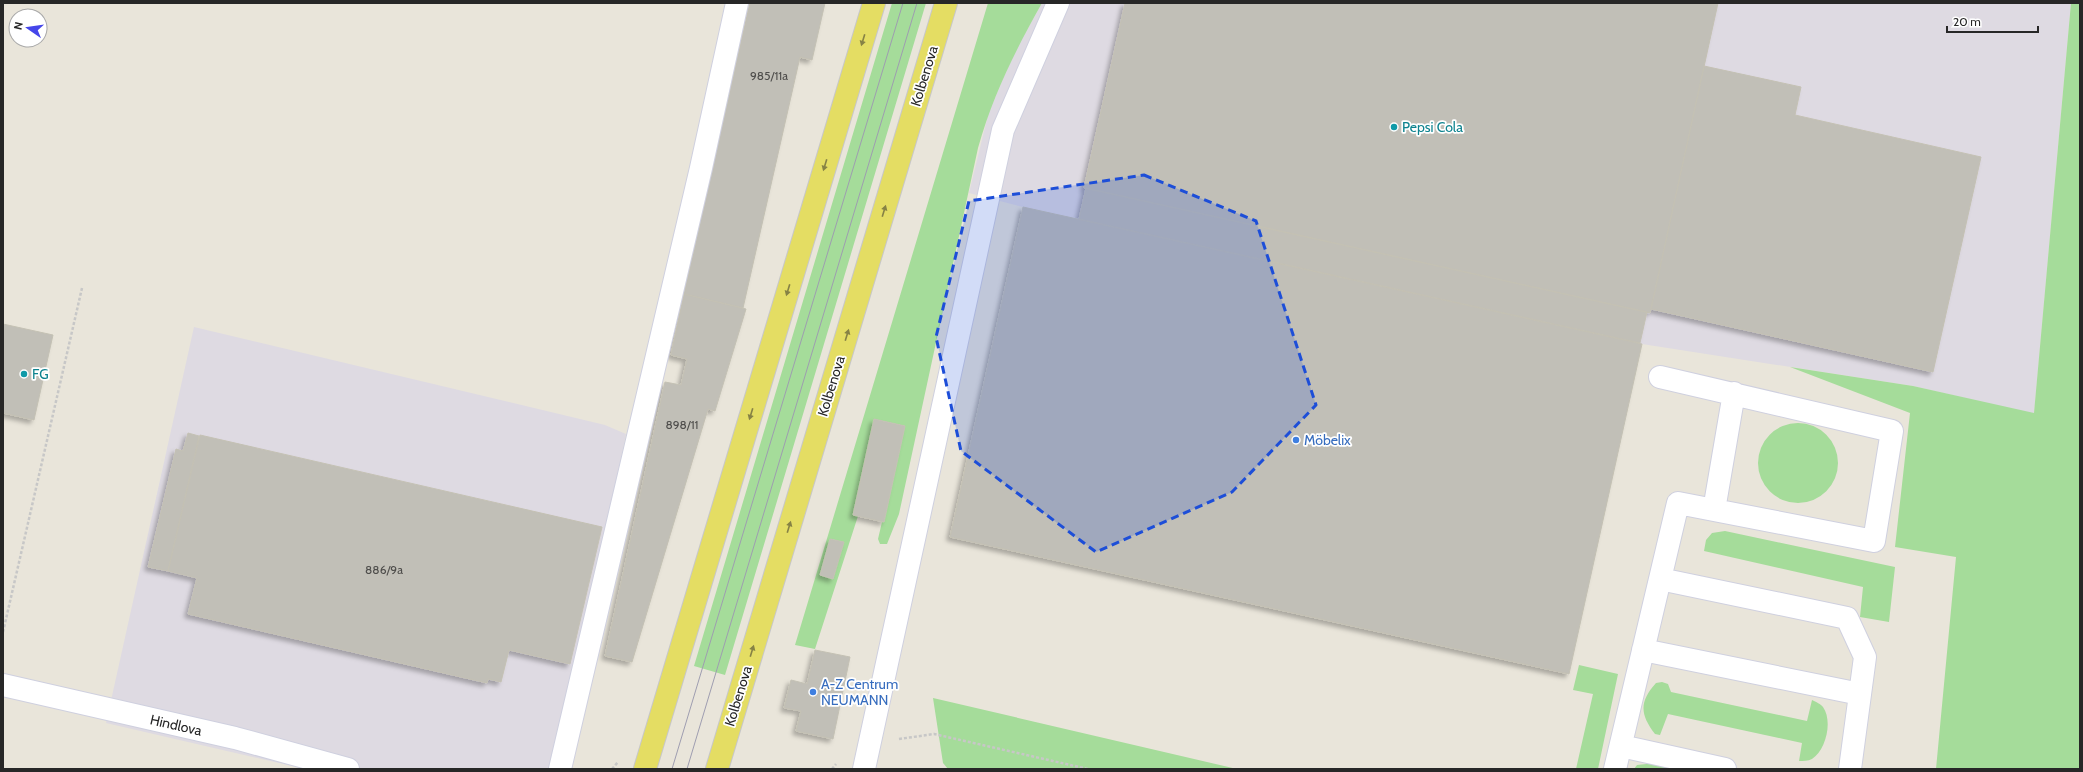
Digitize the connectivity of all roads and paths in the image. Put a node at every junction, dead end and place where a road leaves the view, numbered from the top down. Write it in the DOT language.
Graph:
graph roads {
  1 [pos="736,3"];
  2 [pos="874,3"];
  3 [pos="946,3"];
  4 [pos="1058,3"];
  5 [pos="82,288"];
  6 [pos="1660,377"];
  7 [pos="1734,393"];
  8 [pos="1714,510"];
  9 [pos="1660,579"];
  10 [pos="3,632"];
  11 [pos="1643,650"];
  12 [pos="3,685"];
  13 [pos="1860,694"];
  14 [pos="870,743"];
  15 [pos="1621,746"];
  16 [pos="348,769"];
  17 [pos="560,769"];
  18 [pos="645,769"];
  19 [pos="717,769"];
  20 [pos="864,769"];
  21 [pos="1088,769"];
  22 [pos="1615,769"];
  23 [pos="1725,769"];
  24 [pos="1850,769"];
  1 -- 17 [label="street"];
  2 -- 18 [label="main road, one-way"];
  19 -- 3 [label="main road, Kolbenova, one-way"];
  4 -- 14 [label="street"];
  5 -- 10 [label="path"];
  6 -- 7 [label="street"];
  7 -- 8 [label="street"];
  7 -- 8 [label="street"];
  8 -- 9 [label="street"];
  9 -- 11 [label="street"];
  9 -- 13 [label="street"];
  11 -- 13 [label="street"];
  11 -- 15 [label="street"];
  12 -- 16 [label="street, Hindlova"];
  13 -- 24 [label="street"];
  14 -- 20 [label="street"];
  14 -- 21 [label="path"];
  15 -- 22 [label="street"];
  15 -- 23 [label="street"];
}
